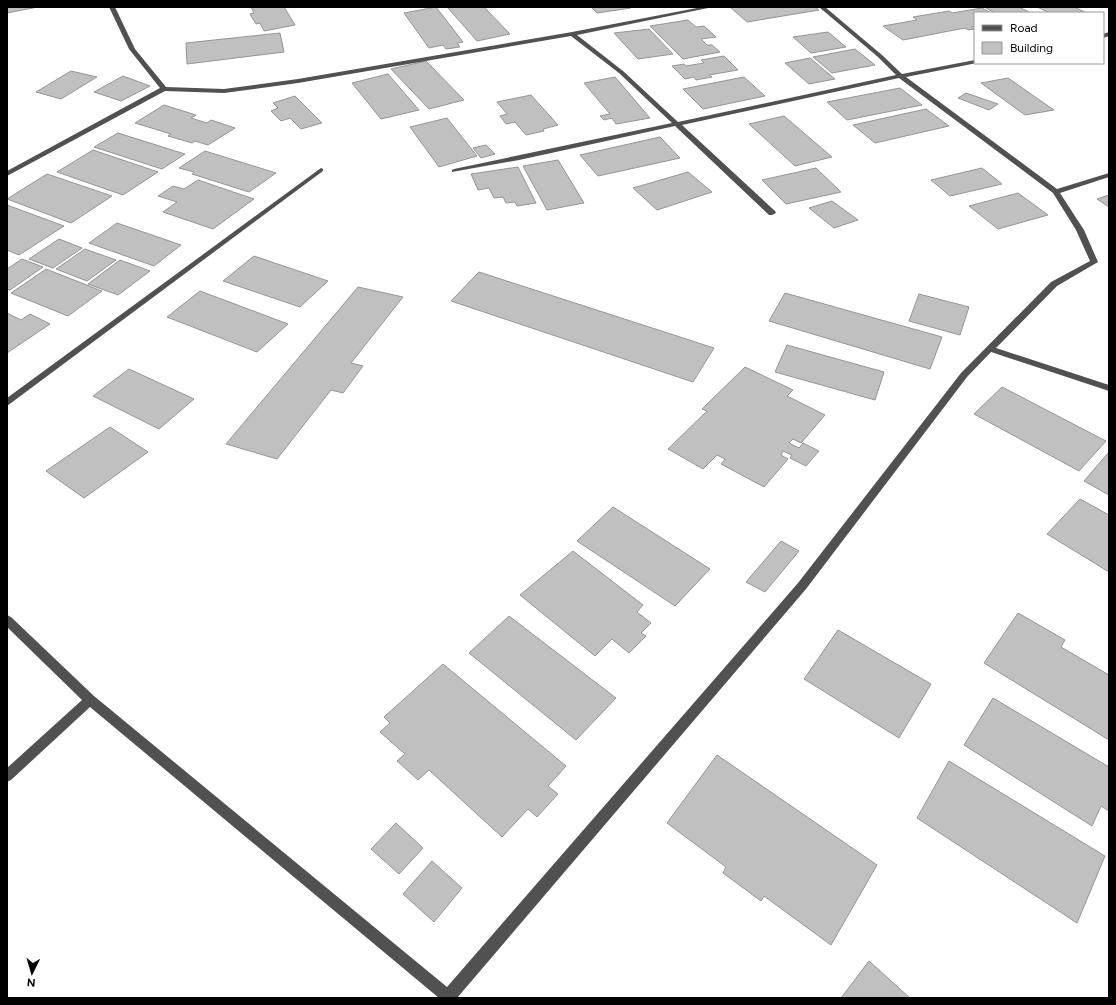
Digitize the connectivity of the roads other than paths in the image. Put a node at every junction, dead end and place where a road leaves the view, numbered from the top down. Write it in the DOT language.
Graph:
graph roads {
  1 [pos="112,7"];
  2 [pos="710,7"];
  3 [pos="822,7"];
  4 [pos="572,34"];
  5 [pos="974,62"];
  6 [pos="900,76"];
  7 [pos="164,89"];
  8 [pos="677,125"];
  9 [pos="321,170"];
  10 [pos="454,171"];
  11 [pos="7,174"];
  12 [pos="1109,175"];
  13 [pos="1056,192"];
  14 [pos="772,213"];
  15 [pos="990,349"];
  16 [pos="1109,388"];
  17 [pos="7,403"];
  18 [pos="7,620"];
  19 [pos="90,700"];
  20 [pos="7,776"];
  21 [pos="448,997"];
  1 -- 7 [label="street"];
  2 -- 4 [label="street"];
  3 -- 6 [label="street"];
  4 -- 7 [label="street"];
  4 -- 8 [label="street"];
  5 -- 6 [label="street"];
  6 -- 8 [label="street"];
  6 -- 13 [label="street"];
  7 -- 11 [label="street"];
  8 -- 10 [label="street"];
  8 -- 14 [label="street"];
  9 -- 17 [label="street"];
  12 -- 13 [label="street"];
  13 -- 15 [label="street"];
  15 -- 16 [label="street"];
  15 -- 21 [label="street"];
  18 -- 19 [label="street"];
  19 -- 20 [label="street"];
  19 -- 21 [label="street"];
}
